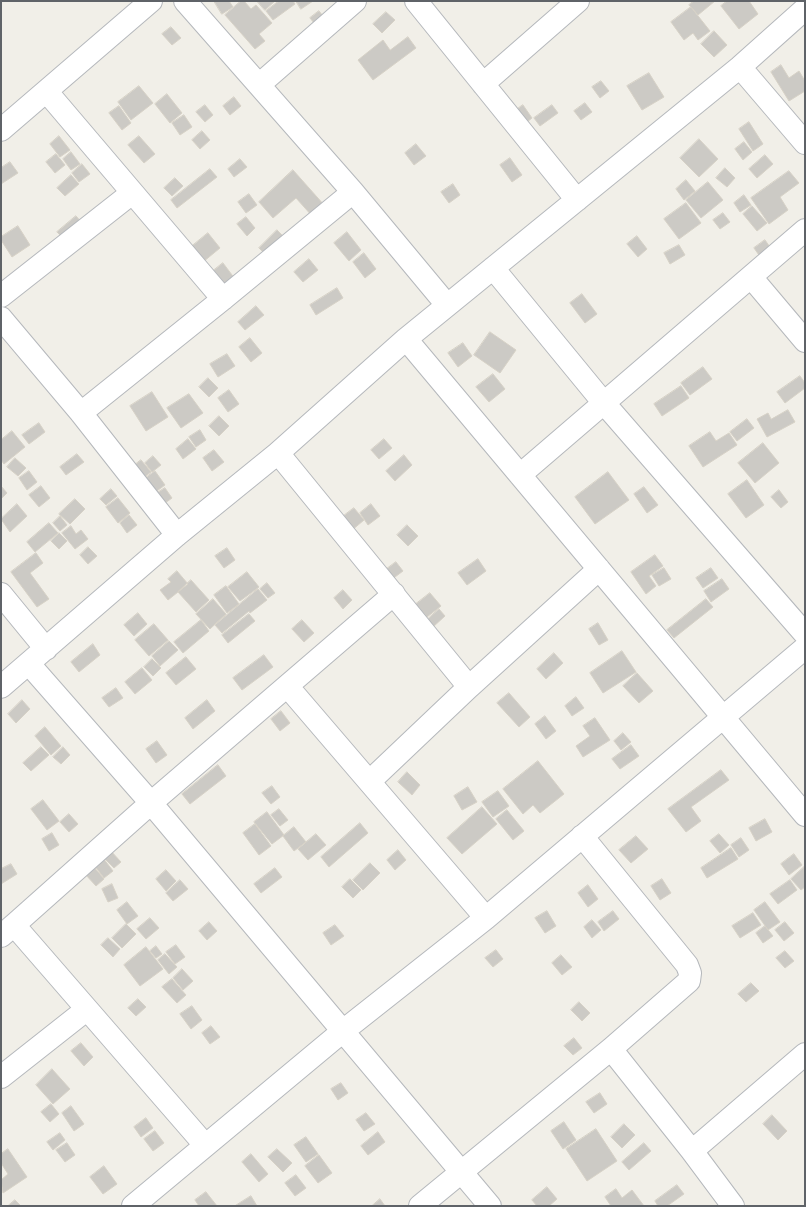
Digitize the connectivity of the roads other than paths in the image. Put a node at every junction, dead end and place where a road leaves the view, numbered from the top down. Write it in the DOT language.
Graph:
graph roads {
  1 [pos="151,1"];
  2 [pos="185,1"];
  3 [pos="356,1"];
  4 [pos="416,1"];
  5 [pos="578,1"];
  6 [pos="805,9"];
  7 [pos="740,67"];
  8 [pos="260,84"];
  9 [pos="483,84"];
  10 [pos="47,92"];
  11 [pos="1,130"];
  12 [pos="805,143"];
  13 [pos="353,192"];
  14 [pos="132,193"];
  15 [pos="577,200"];
  16 [pos="805,230"];
  17 [pos="493,268"];
  18 [pos="751,277"];
  19 [pos="1,296"];
  20 [pos="223,299"];
  21 [pos="447,305"];
  22 [pos="1,318"];
  23 [pos="406,339"];
  24 [pos="805,341"];
  25 [pos="603,402"];
  26 [pos="80,413"];
  27 [pos="278,453"];
  28 [pos="520,475"];
  29 [pos="177,535"];
  30 [pos="599,569"];
  31 [pos="1,594"];
  32 [pos="394,594"];
  33 [pos="805,634"];
  34 [pos="805,648"];
  35 [pos="46,649"];
  36 [pos="29,664"];
  37 [pos="1,687"];
  38 [pos="288,687"];
  39 [pos="469,687"];
  40 [pos="723,717"];
  41 [pos="370,781"];
  42 [pos="151,803"];
  43 [pos="805,816"];
  44 [pos="582,836"];
  45 [pos="486,918"];
  46 [pos="7,931"];
  47 [pos="86,1010"];
  48 [pos="343,1031"];
  49 [pos="611,1049"];
  50 [pos="805,1054"];
  51 [pos="1,1077"];
  52 [pos="205,1145"];
  53 [pos="692,1151"];
  54 [pos="462,1173"];
  55 [pos="133,1206"];
  56 [pos="420,1206"];
  57 [pos="490,1206"];
  58 [pos="733,1206"];
  1 -- 10 [label="street"];
  2 -- 8 [label="street"];
  3 -- 8 [label="street"];
  4 -- 9 [label="street"];
  5 -- 9 [label="street"];
  6 -- 7 [label="street"];
  7 -- 12 [label="street"];
  7 -- 15 [label="street"];
  8 -- 13 [label="street"];
  9 -- 15 [label="street"];
  10 -- 11 [label="street"];
  10 -- 14 [label="street"];
  13 -- 20 [label="street"];
  13 -- 21 [label="street"];
  14 -- 19 [label="street"];
  14 -- 20 [label="street"];
  15 -- 17 [label="street"];
  16 -- 18 [label="street"];
  17 -- 21 [label="street"];
  17 -- 25 [label="street"];
  18 -- 24 [label="street"];
  18 -- 25 [label="street"];
  20 -- 26 [label="street"];
  21 -- 23 [label="street"];
  22 -- 26 [label="street"];
  23 -- 27 [label="street"];
  23 -- 28 [label="street"];
  25 -- 28 [label="street"];
  25 -- 33 [label="street"];
  26 -- 29 [label="street"];
  27 -- 29 [label="street"];
  27 -- 32 [label="street"];
  28 -- 30 [label="street"];
  29 -- 35 [label="street"];
  30 -- 39 [label="street"];
  30 -- 40 [label="street"];
  31 -- 35 [label="street"];
  32 -- 38 [label="street"];
  32 -- 39 [label="street"];
  34 -- 40 [label="street"];
  35 -- 36 [label="street"];
  36 -- 37 [label="street"];
  36 -- 42 [label="street"];
  38 -- 41 [label="street"];
  38 -- 42 [label="street"];
  39 -- 41 [label="street"];
  40 -- 43 [label="street"];
  40 -- 44 [label="street"];
  41 -- 45 [label="street"];
  42 -- 46 [label="street"];
  42 -- 48 [label="street"];
  44 -- 45 [label="street"];
  44 -- 49 [label="street"];
  45 -- 48 [label="street"];
  46 -- 47 [label="street"];
  47 -- 51 [label="street"];
  47 -- 52 [label="street"];
  48 -- 52 [label="street"];
  48 -- 54 [label="street"];
  49 -- 53 [label="street"];
  49 -- 54 [label="street"];
  50 -- 53 [label="street"];
  52 -- 55 [label="street"];
  53 -- 58 [label="street"];
  54 -- 56 [label="street"];
  54 -- 57 [label="street"];
}
